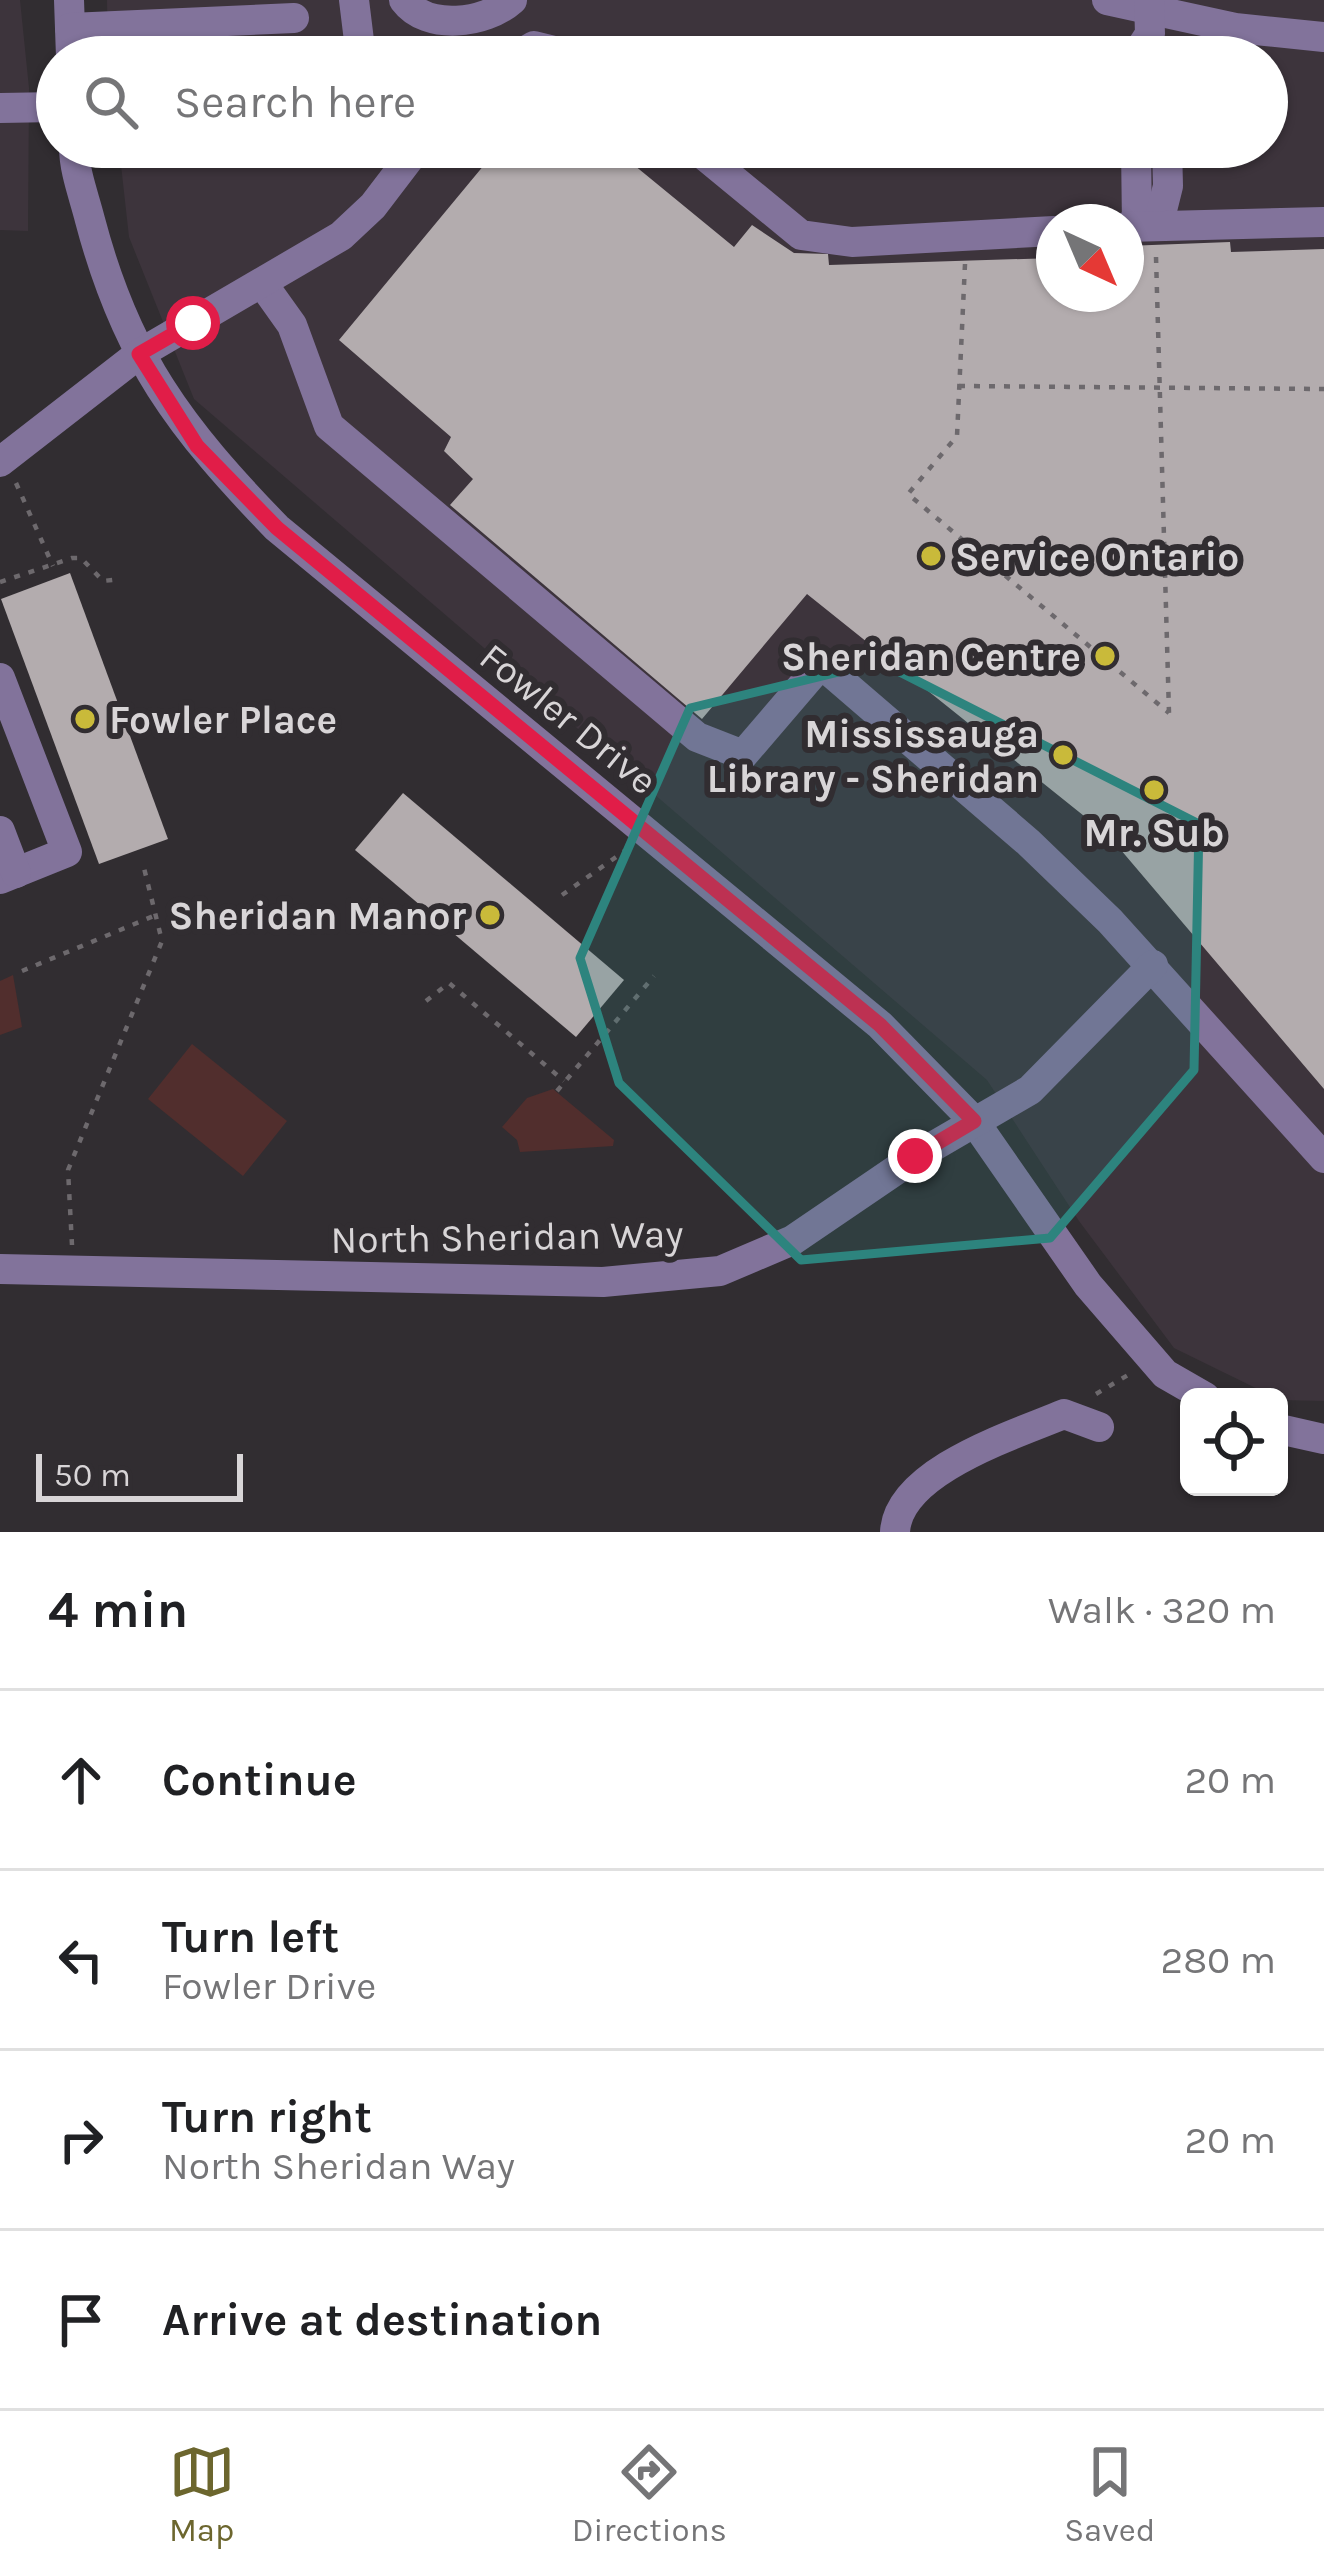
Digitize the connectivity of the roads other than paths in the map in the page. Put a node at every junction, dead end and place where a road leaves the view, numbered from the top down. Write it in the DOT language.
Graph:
graph roads {
  1 [pos="354,0"];
  2 [pos="404,0"];
  3 [pos="512,0"];
  4 [pos="1107,0"];
  5 [pos="294,18"];
  6 [pos="1324,20"];
  7 [pos="70,28"];
  8 [pos="1149,32"];
  9 [pos="358,36"];
  10 [pos="1309,36"];
  11 [pos="36,107"];
  12 [pos="0,108"];
  13 [pos="79,168"];
  14 [pos="402,168"];
  15 [pos="720,168"];
  16 [pos="1137,168"];
  17 [pos="1168,168"];
  18 [pos="1139,204"];
  19 [pos="1144,220"];
  20 [pos="1324,222"];
  21 [pos="1144,226"];
  22 [pos="1036,232"];
  23 [pos="262,283"];
  24 [pos="139,354"];
  25 [pos="3,460"];
  26 [pos="0,678"];
  27 [pos="0,831"];
  28 [pos="8,876"];
  29 [pos="1153,965"];
  30 [pos="974,1121"];
  31 [pos="1324,1158"];
  32 [pos="0,1269"];
  33 [pos="1192,1388"];
  34 [pos="1099,1427"];
  35 [pos="1288,1432"];
  36 [pos="1324,1439"];
  37 [pos="895,1532"];
  1 -- 9 [label="street"];
  2 -- 3 [label="street"];
  4 -- 8 [label="street"];
  5 -- 7 [label="street"];
  6 -- 10 [label="street"];
  8 -- 10 [label="street"];
  11 -- 12 [label="street"];
  13 -- 24 [label="street, Fowler Drive"];
  14 -- 23 [label="street"];
  15 -- 22 [label="street"];
  16 -- 18 [label="street"];
  17 -- 19 [label="street"];
  20 -- 21 [label="street"];
  23 -- 24 [label="street"];
  23 -- 29 [label="street"];
  24 -- 25 [label="street"];
  24 -- 30 [label="street, Fowler Drive"];
  26 -- 28 [label="street"];
  27 -- 28 [label="street"];
  29 -- 30 [label="street, North Sheridan Way"];
  29 -- 31 [label="street"];
  30 -- 32 [label="street, North Sheridan Way"];
  30 -- 33 [label="street, Fowler Drive"];
  34 -- 37 [label="street"];
  35 -- 36 [label="street"];
}
